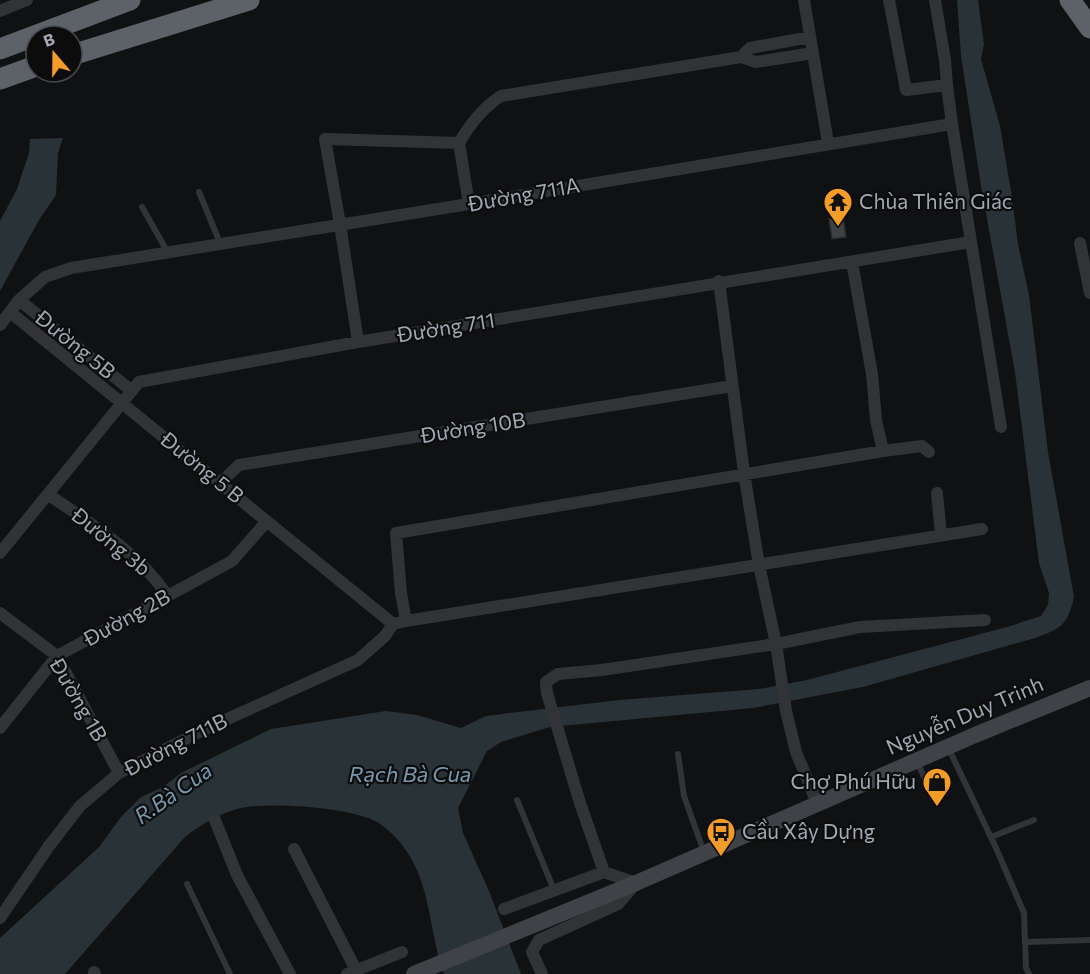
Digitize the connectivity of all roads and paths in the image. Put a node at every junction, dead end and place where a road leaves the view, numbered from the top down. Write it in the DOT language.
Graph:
graph roads {
  1 [pos="27,0"];
  2 [pos="100,0"];
  3 [pos="129,0"];
  4 [pos="216,0"];
  5 [pos="249,0"];
  6 [pos="804,0"];
  7 [pos="889,0"];
  8 [pos="935,0"];
  9 [pos="1070,0"];
  10 [pos="0,11"];
  11 [pos="54,24"];
  12 [pos="149,28"];
  13 [pos="1090,28"];
  14 [pos="24,34"];
  15 [pos="810,37"];
  16 [pos="24,38"];
  17 [pos="0,42"];
  18 [pos="0,49"];
  19 [pos="84,50"];
  20 [pos="813,54"];
  21 [pos="741,57"];
  22 [pos="24,70"];
  23 [pos="0,79"];
  24 [pos="947,85"];
  25 [pos="952,124"];
  26 [pos="459,143"];
  27 [pos="828,143"];
  28 [pos="200,192"];
  29 [pos="469,204"];
  30 [pos="142,207"];
  31 [pos="340,224"];
  32 [pos="971,242"];
  33 [pos="220,243"];
  34 [pos="1080,243"];
  35 [pos="167,251"];
  36 [pos="852,262"];
  37 [pos="719,282"];
  38 [pos="1090,293"];
  39 [pos="19,300"];
  40 [pos="10,312"];
  41 [pos="0,325"];
  42 [pos="358,342"];
  43 [pos="732,386"];
  44 [pos="132,391"];
  45 [pos="122,404"];
  46 [pos="1000,427"];
  47 [pos="883,451"];
  48 [pos="929,452"];
  49 [pos="744,473"];
  50 [pos="220,483"];
  51 [pos="937,492"];
  52 [pos="49,495"];
  53 [pos="267,521"];
  54 [pos="982,529"];
  55 [pos="941,535"];
  56 [pos="0,553"];
  57 [pos="759,566"];
  58 [pos="167,595"];
  59 [pos="0,613"];
  60 [pos="985,620"];
  61 [pos="406,621"];
  62 [pos="393,624"];
  63 [pos="776,644"];
  64 [pos="57,656"];
  65 [pos="1090,688"];
  66 [pos="0,728"];
  67 [pos="948,746"];
  68 [pos="678,754"];
  69 [pos="916,760"];
  70 [pos="119,773"];
  71 [pos="933,798"];
  72 [pos="518,800"];
  73 [pos="817,803"];
  74 [pos="215,820"];
  75 [pos="1034,820"];
  76 [pos="991,837"];
  77 [pos="294,849"];
  78 [pos="704,852"];
  79 [pos="604,872"];
  80 [pos="636,883"];
  81 [pos="187,884"];
  82 [pos="554,891"];
  83 [pos="504,909"];
  84 [pos="0,918"];
  85 [pos="1090,940"];
  86 [pos="1025,942"];
  87 [pos="402,952"];
  88 [pos="420,971"];
  89 [pos="351,972"];
  90 [pos="230,974"];
  91 [pos="290,974"];
  92 [pos="542,974"];
  93 [pos="1029,974"];
  1 -- 10 [label="street"];
  2 -- 11 [label="highway"];
  3 -- 11 [label="highway"];
  4 -- 12 [label="highway"];
  5 -- 12 [label="highway"];
  6 -- 15 [label="street"];
  7 -- 24 [label="street"];
  8 -- 24 [label="street"];
  9 -- 13 [label="highway"];
  12 -- 19 [label="highway"];
  14 -- 17 [label="highway"];
  15 -- 20 [label="street"];
  15 -- 21 [label="street"];
  16 -- 18 [label="highway"];
  20 -- 21 [label="street"];
  20 -- 27 [label="street"];
  21 -- 26 [label="street"];
  22 -- 23 [label="highway"];
  24 -- 25 [label="street"];
  25 -- 27 [label="street, Đường 711A"];
  25 -- 32 [label="street"];
  26 -- 29 [label="street"];
  26 -- 31 [label="street"];
  27 -- 29 [label="street, Đường 711A"];
  28 -- 33 [label="lane"];
  29 -- 31 [label="street, Đường 711A"];
  30 -- 35 [label="lane"];
  31 -- 33 [label="street, Đường 711A"];
  31 -- 42 [label="street"];
  32 -- 36 [label="street, Đường 711"];
  32 -- 46 [label="street"];
  33 -- 35 [label="street, Đường 711A"];
  34 -- 38 [label="street"];
  35 -- 39 [label="street, Đường 711A"];
  36 -- 37 [label="street, Đường 711"];
  36 -- 47 [label="street"];
  37 -- 42 [label="street, Đường 711"];
  37 -- 43 [label="street"];
  39 -- 40 [label="street, Đường 711A"];
  39 -- 44 [label="street, Đường 5B"];
  40 -- 41 [label="street, Đường 711A"];
  40 -- 45 [label="street, Đường 5 B"];
  42 -- 44 [label="street, Đường 711"];
  43 -- 49 [label="street"];
  43 -- 50 [label="street, Đường 10B"];
  44 -- 45 [label="street, Đường 711"];
  45 -- 50 [label="street, Đường 5 B"];
  45 -- 52 [label="street, Đường 711"];
  47 -- 48 [label="street"];
  47 -- 49 [label="street"];
  49 -- 57 [label="street"];
  49 -- 61 [label="street"];
  50 -- 53 [label="street, Đường 5 B"];
  51 -- 55 [label="street"];
  52 -- 56 [label="street, Đường 711"];
  52 -- 58 [label="street, Đường 3b"];
  53 -- 58 [label="street, Đường 2B"];
  53 -- 62 [label="street, Đường 5 B"];
  54 -- 55 [label="street"];
  55 -- 57 [label="street"];
  57 -- 61 [label="street"];
  57 -- 63 [label="street"];
  58 -- 64 [label="street, Đường 2B"];
  59 -- 64 [label="street, Đường 1B"];
  60 -- 63 [label="street"];
  61 -- 62 [label="street"];
  62 -- 70 [label="street, Đường 711B"];
  63 -- 73 [label="street"];
  63 -- 79 [label="street"];
  64 -- 66 [label="street, Đường 2B"];
  64 -- 70 [label="street, Đường 1B"];
  65 -- 67 [label="main road, Nguyễn Duy Trinh"];
  67 -- 69 [label="main road, Nguyễn Duy Trinh"];
  67 -- 76 [label="lane"];
  68 -- 78 [label="lane"];
  69 -- 71 [label="lane"];
  69 -- 73 [label="main road, Nguyễn Duy Trinh"];
  70 -- 84 [label="street, Đường 711B"];
  72 -- 82 [label="lane"];
  73 -- 78 [label="main road, Nguyễn Duy Trinh"];
  74 -- 91 [label="street"];
  75 -- 76 [label="lane"];
  76 -- 86 [label="lane"];
  77 -- 89 [label="street"];
  78 -- 80 [label="main road, Nguyễn Duy Trinh"];
  79 -- 80 [label="street"];
  79 -- 82 [label="street"];
  80 -- 88 [label="main road, Nguyễn Duy Trinh"];
  80 -- 92 [label="street"];
  81 -- 90 [label="lane"];
  82 -- 83 [label="street"];
  85 -- 86 [label="lane"];
  86 -- 93 [label="lane"];
  87 -- 89 [label="street"];
}
